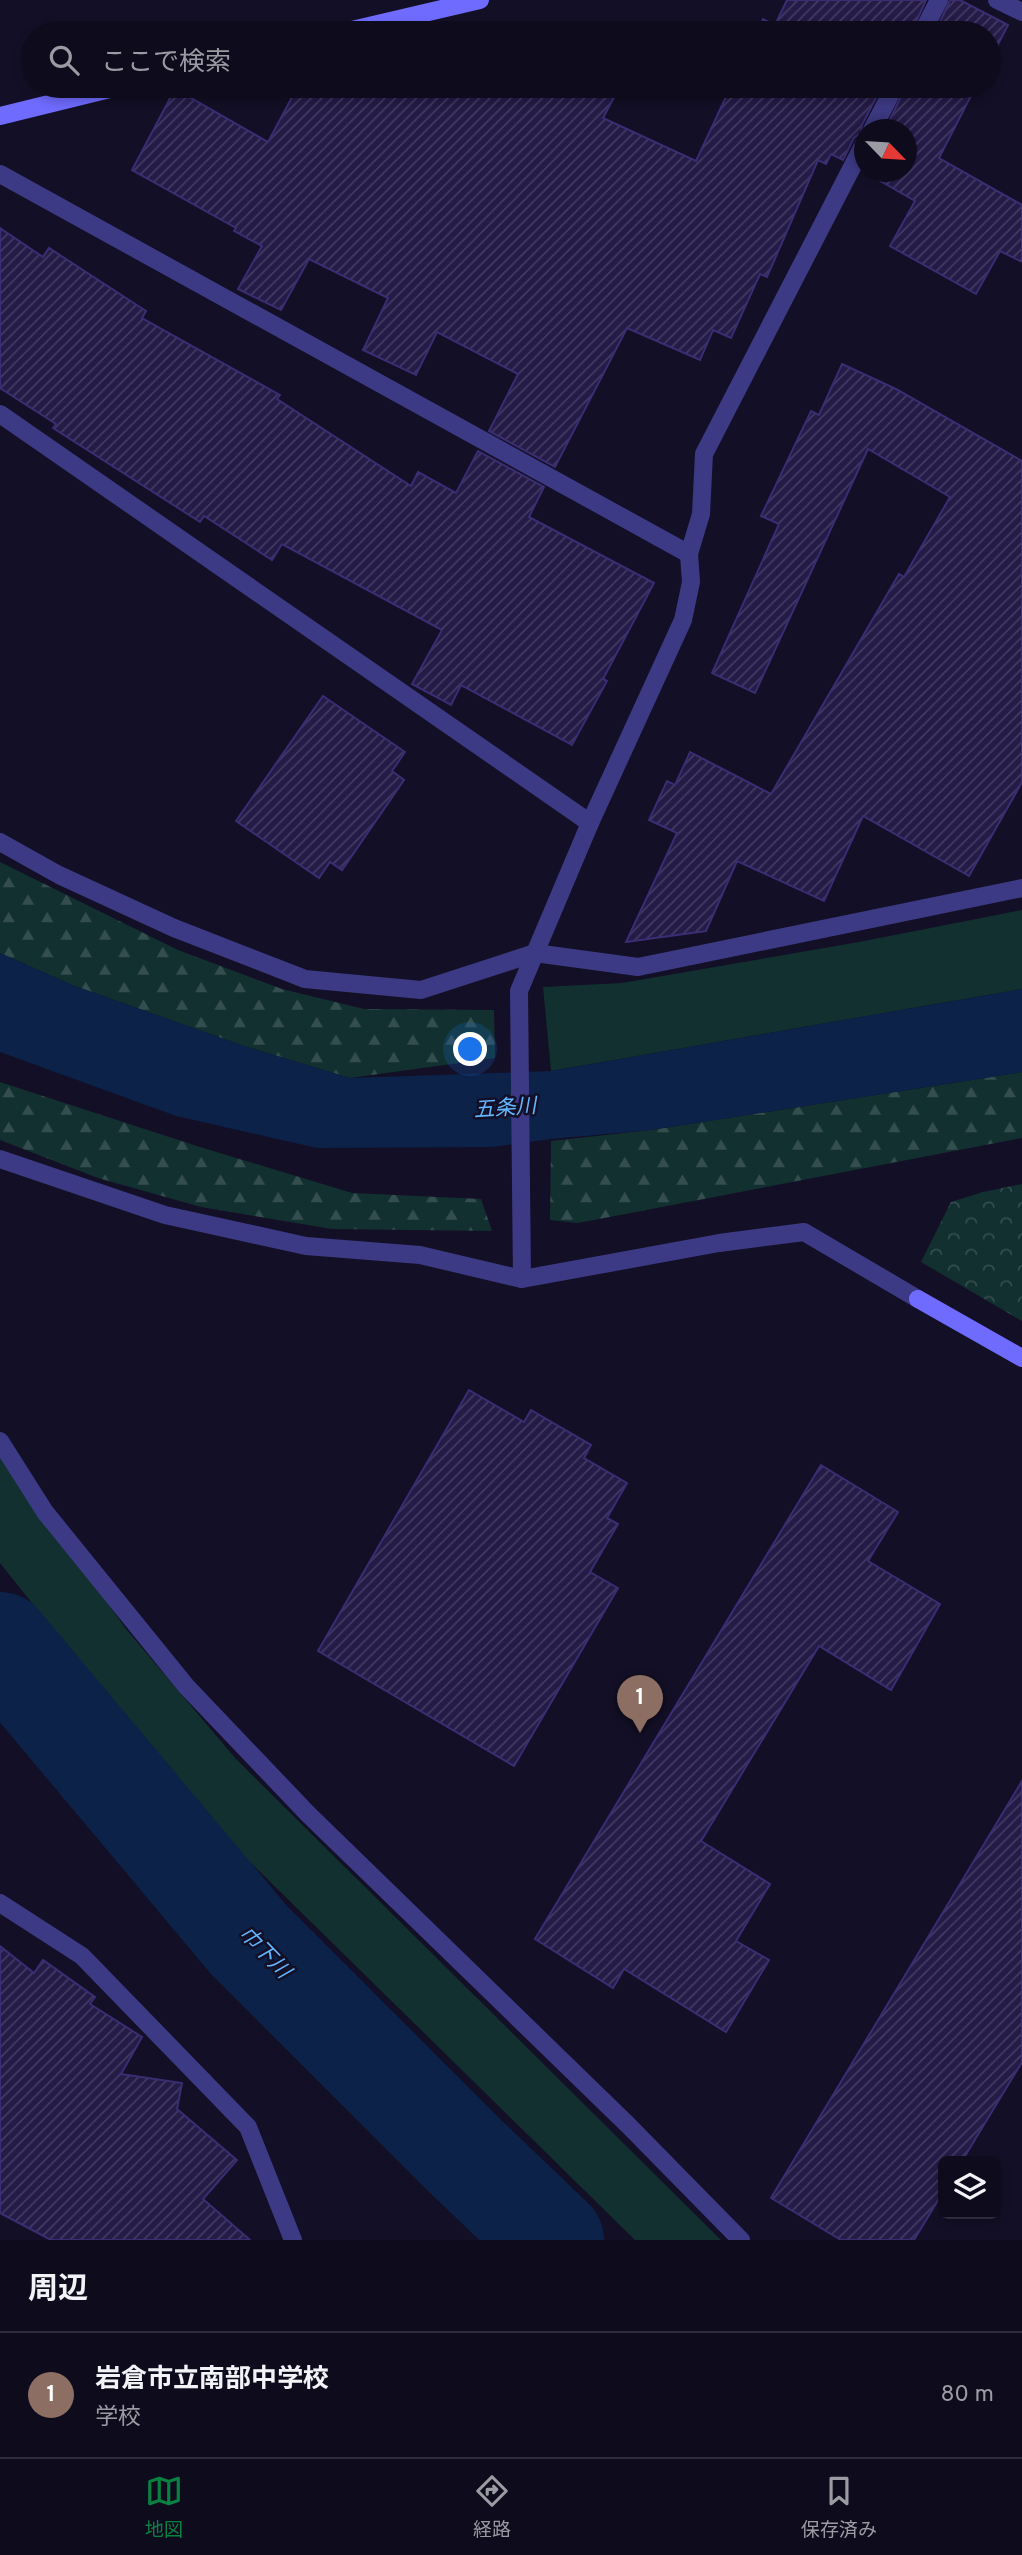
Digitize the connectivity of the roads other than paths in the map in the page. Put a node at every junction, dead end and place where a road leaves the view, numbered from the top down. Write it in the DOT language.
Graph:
graph roads {
  1 [pos="480,0"];
  2 [pos="939,0"];
  3 [pos="997,0"];
  4 [pos="448,3"];
  5 [pos="1022,12"];
  6 [pos="382,21"];
  7 [pos="928,21"];
  8 [pos="73,98"];
  9 [pos="889,98"];
  10 [pos="0,116"];
  11 [pos="878,119"];
  12 [pos="854,163"];
  13 [pos="0,174"];
  14 [pos="0,414"];
  15 [pos="689,554"];
  16 [pos="590,823"];
  17 [pos="0,842"];
  18 [pos="1022,888"];
  19 [pos="535,953"];
  20 [pos="0,1159"];
  21 [pos="522,1279"];
  22 [pos="1022,1358"];
  23 [pos="0,1441"];
  24 [pos="0,1903"];
  25 [pos="293,2240"];
  26 [pos="741,2240"];
  1 -- 4 [label="street"];
  2 -- 7 [label="street"];
  3 -- 5 [label="street"];
  4 -- 6 [label="street"];
  8 -- 10 [label="street"];
  9 -- 11 [label="street"];
  12 -- 15 [label="street"];
  13 -- 15 [label="street"];
  14 -- 16 [label="street"];
  15 -- 16 [label="street"];
  16 -- 19 [label="street"];
  17 -- 19 [label="street"];
  18 -- 19 [label="street"];
  19 -- 21 [label="street"];
  20 -- 21 [label="street"];
  21 -- 22 [label="street"];
  23 -- 26 [label="street"];
  24 -- 25 [label="street"];
}
